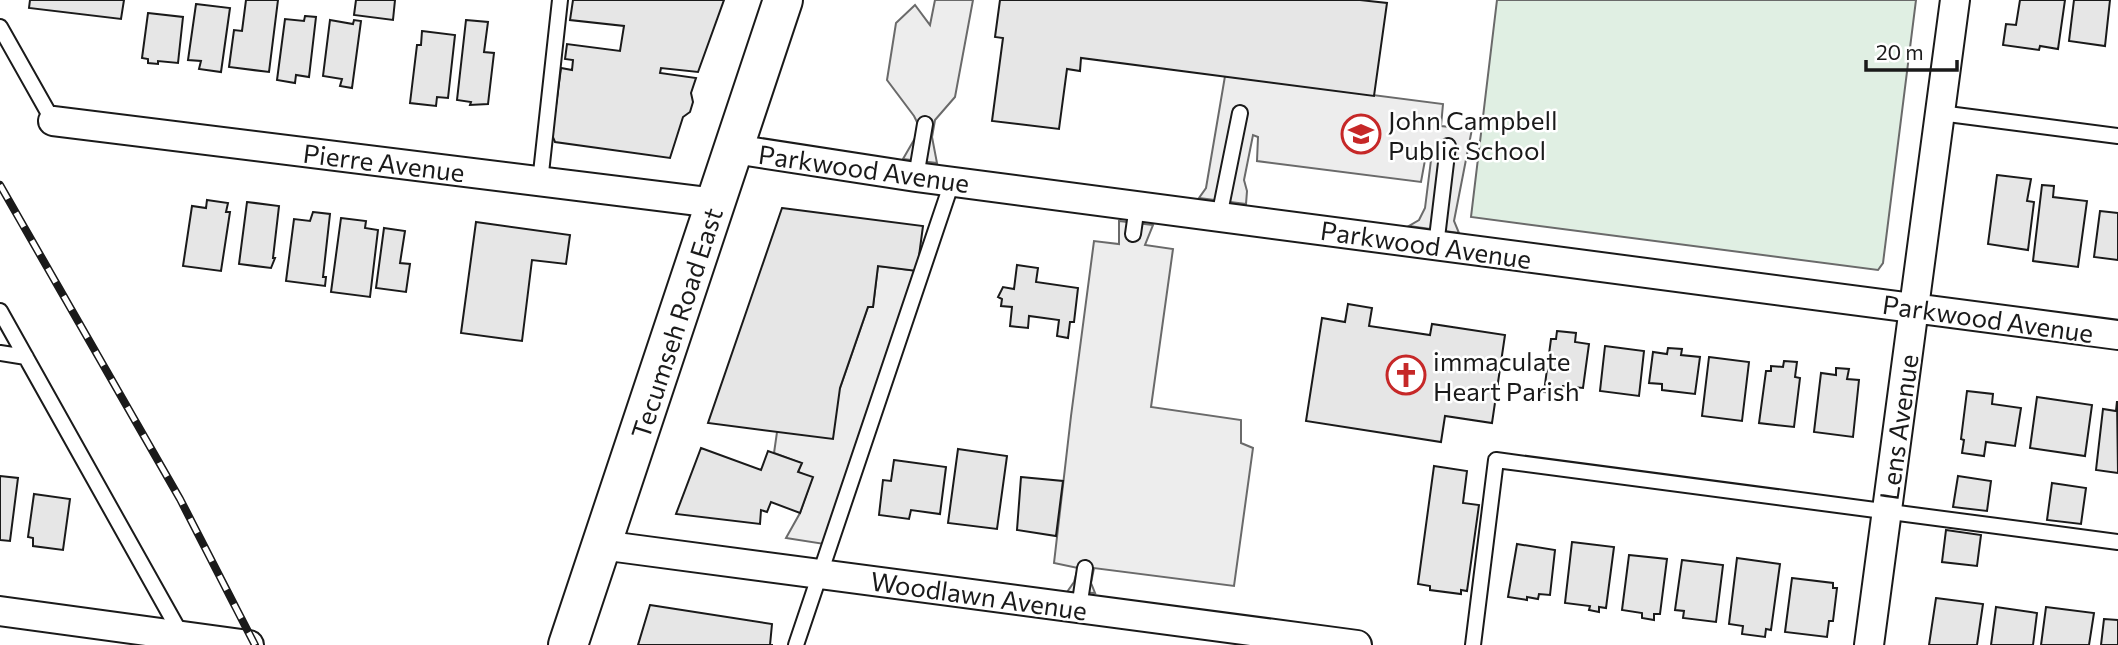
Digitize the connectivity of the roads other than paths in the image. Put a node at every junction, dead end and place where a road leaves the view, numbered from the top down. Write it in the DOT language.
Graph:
graph roads {
  1 [pos="559,0"];
  2 [pos="783,0"];
  3 [pos="1955,0"];
  4 [pos="0,27"];
  5 [pos="1240,113"];
  6 [pos="1940,113"];
  7 [pos="52,121"];
  8 [pos="925,124"];
  9 [pos="2118,136"];
  10 [pos="1448,146"];
  11 [pos="734,149"];
  12 [pos="916,177"];
  13 [pos="540,182"];
  14 [pos="952,182"];
  15 [pos="715,203"];
  16 [pos="1137,206"];
  17 [pos="1219,217"];
  18 [pos="1133,234"];
  19 [pos="1436,246"];
  20 [pos="1914,309"];
  21 [pos="0,311"];
  22 [pos="2118,335"];
  23 [pos="0,354"];
  24 [pos="26,357"];
  25 [pos="1887,512"];
  26 [pos="2118,542"];
  27 [pos="601,545"];
  28 [pos="1085,568"];
  29 [pos="820,574"];
  30 [pos="1079,608"];
  31 [pos="0,611"];
  32 [pos="182,636"];
  33 [pos="249,645"];
  34 [pos="568,645"];
  35 [pos="796,645"];
  36 [pos="1357,645"];
  37 [pos="1473,645"];
  38 [pos="1870,645"];
  1 -- 13 [label="lane"];
  2 -- 11 [label="main road, Tecumseh Road East"];
  3 -- 6 [label="street, Lens Avenue"];
  4 -- 7 [label="lane"];
  5 -- 17 [label="lane"];
  6 -- 9 [label="lane"];
  6 -- 20 [label="street, Lens Avenue"];
  7 -- 13 [label="street, Pierre Avenue"];
  8 -- 12 [label="lane"];
  10 -- 19 [label="lane"];
  11 -- 12 [label="street, Parkwood Avenue"];
  11 -- 15 [label="main road, Tecumseh Road East"];
  12 -- 14 [label="street, Parkwood Avenue"];
  13 -- 15 [label="street, Pierre Avenue"];
  14 -- 16 [label="street, Parkwood Avenue"];
  14 -- 29 [label="lane"];
  15 -- 27 [label="main road, Tecumseh Road East"];
  16 -- 17 [label="street, Parkwood Avenue"];
  16 -- 18 [label="lane"];
  17 -- 19 [label="street, Parkwood Avenue"];
  19 -- 20 [label="street, Parkwood Avenue"];
  20 -- 22 [label="street, Parkwood Avenue"];
  20 -- 25 [label="street, Lens Avenue"];
  21 -- 24 [label="lane"];
  23 -- 24 [label="lane"];
  24 -- 32 [label="lane"];
  25 -- 26 [label="lane"];
  25 -- 37 [label="lane"];
  25 -- 38 [label="street, Lens Avenue"];
  27 -- 29 [label="street, Woodlawn Avenue"];
  27 -- 34 [label="main road, Tecumseh Road East"];
  28 -- 30 [label="lane"];
  29 -- 30 [label="street, Woodlawn Avenue"];
  29 -- 35 [label="lane"];
  30 -- 36 [label="street, Woodlawn Avenue"];
  31 -- 32 [label="street"];
  32 -- 33 [label="street"];
}
